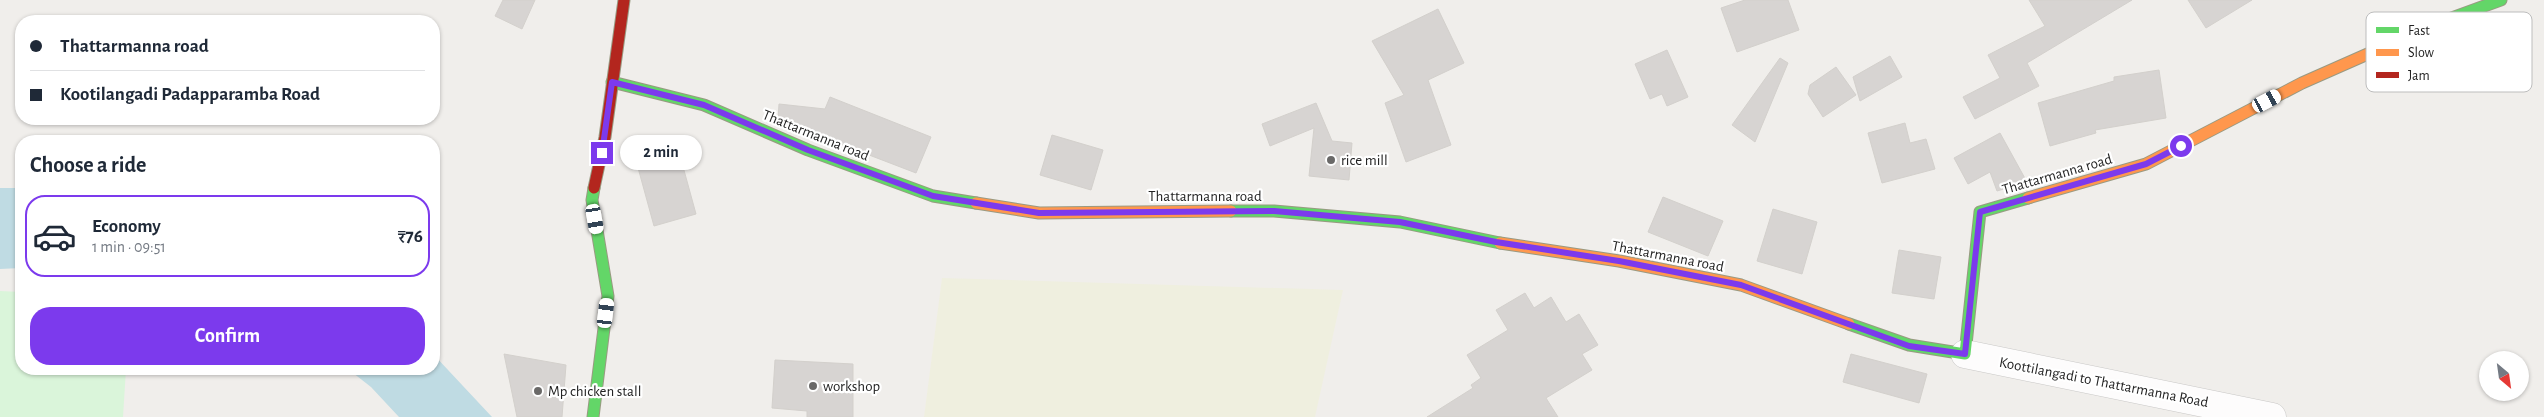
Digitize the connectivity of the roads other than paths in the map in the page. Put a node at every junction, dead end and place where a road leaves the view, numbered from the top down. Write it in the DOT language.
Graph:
graph roads {
  1 [pos="624,0"];
  2 [pos="2501,0"];
  3 [pos="2468,12"];
  4 [pos="2366,55"];
  5 [pos="612,82"];
  6 [pos="1965,354"];
  7 [pos="593,417"];
  8 [pos="2272,417"];
  1 -- 5 [label="street"];
  2 -- 3 [label="street, Thattarmanna road"];
  4 -- 6 [label="street, Thattarmanna road"];
  5 -- 6 [label="street, Thattarmanna road"];
  5 -- 7 [label="street"];
  6 -- 8 [label="street, Koottilangadi to Thattarmanna Road"];
}
